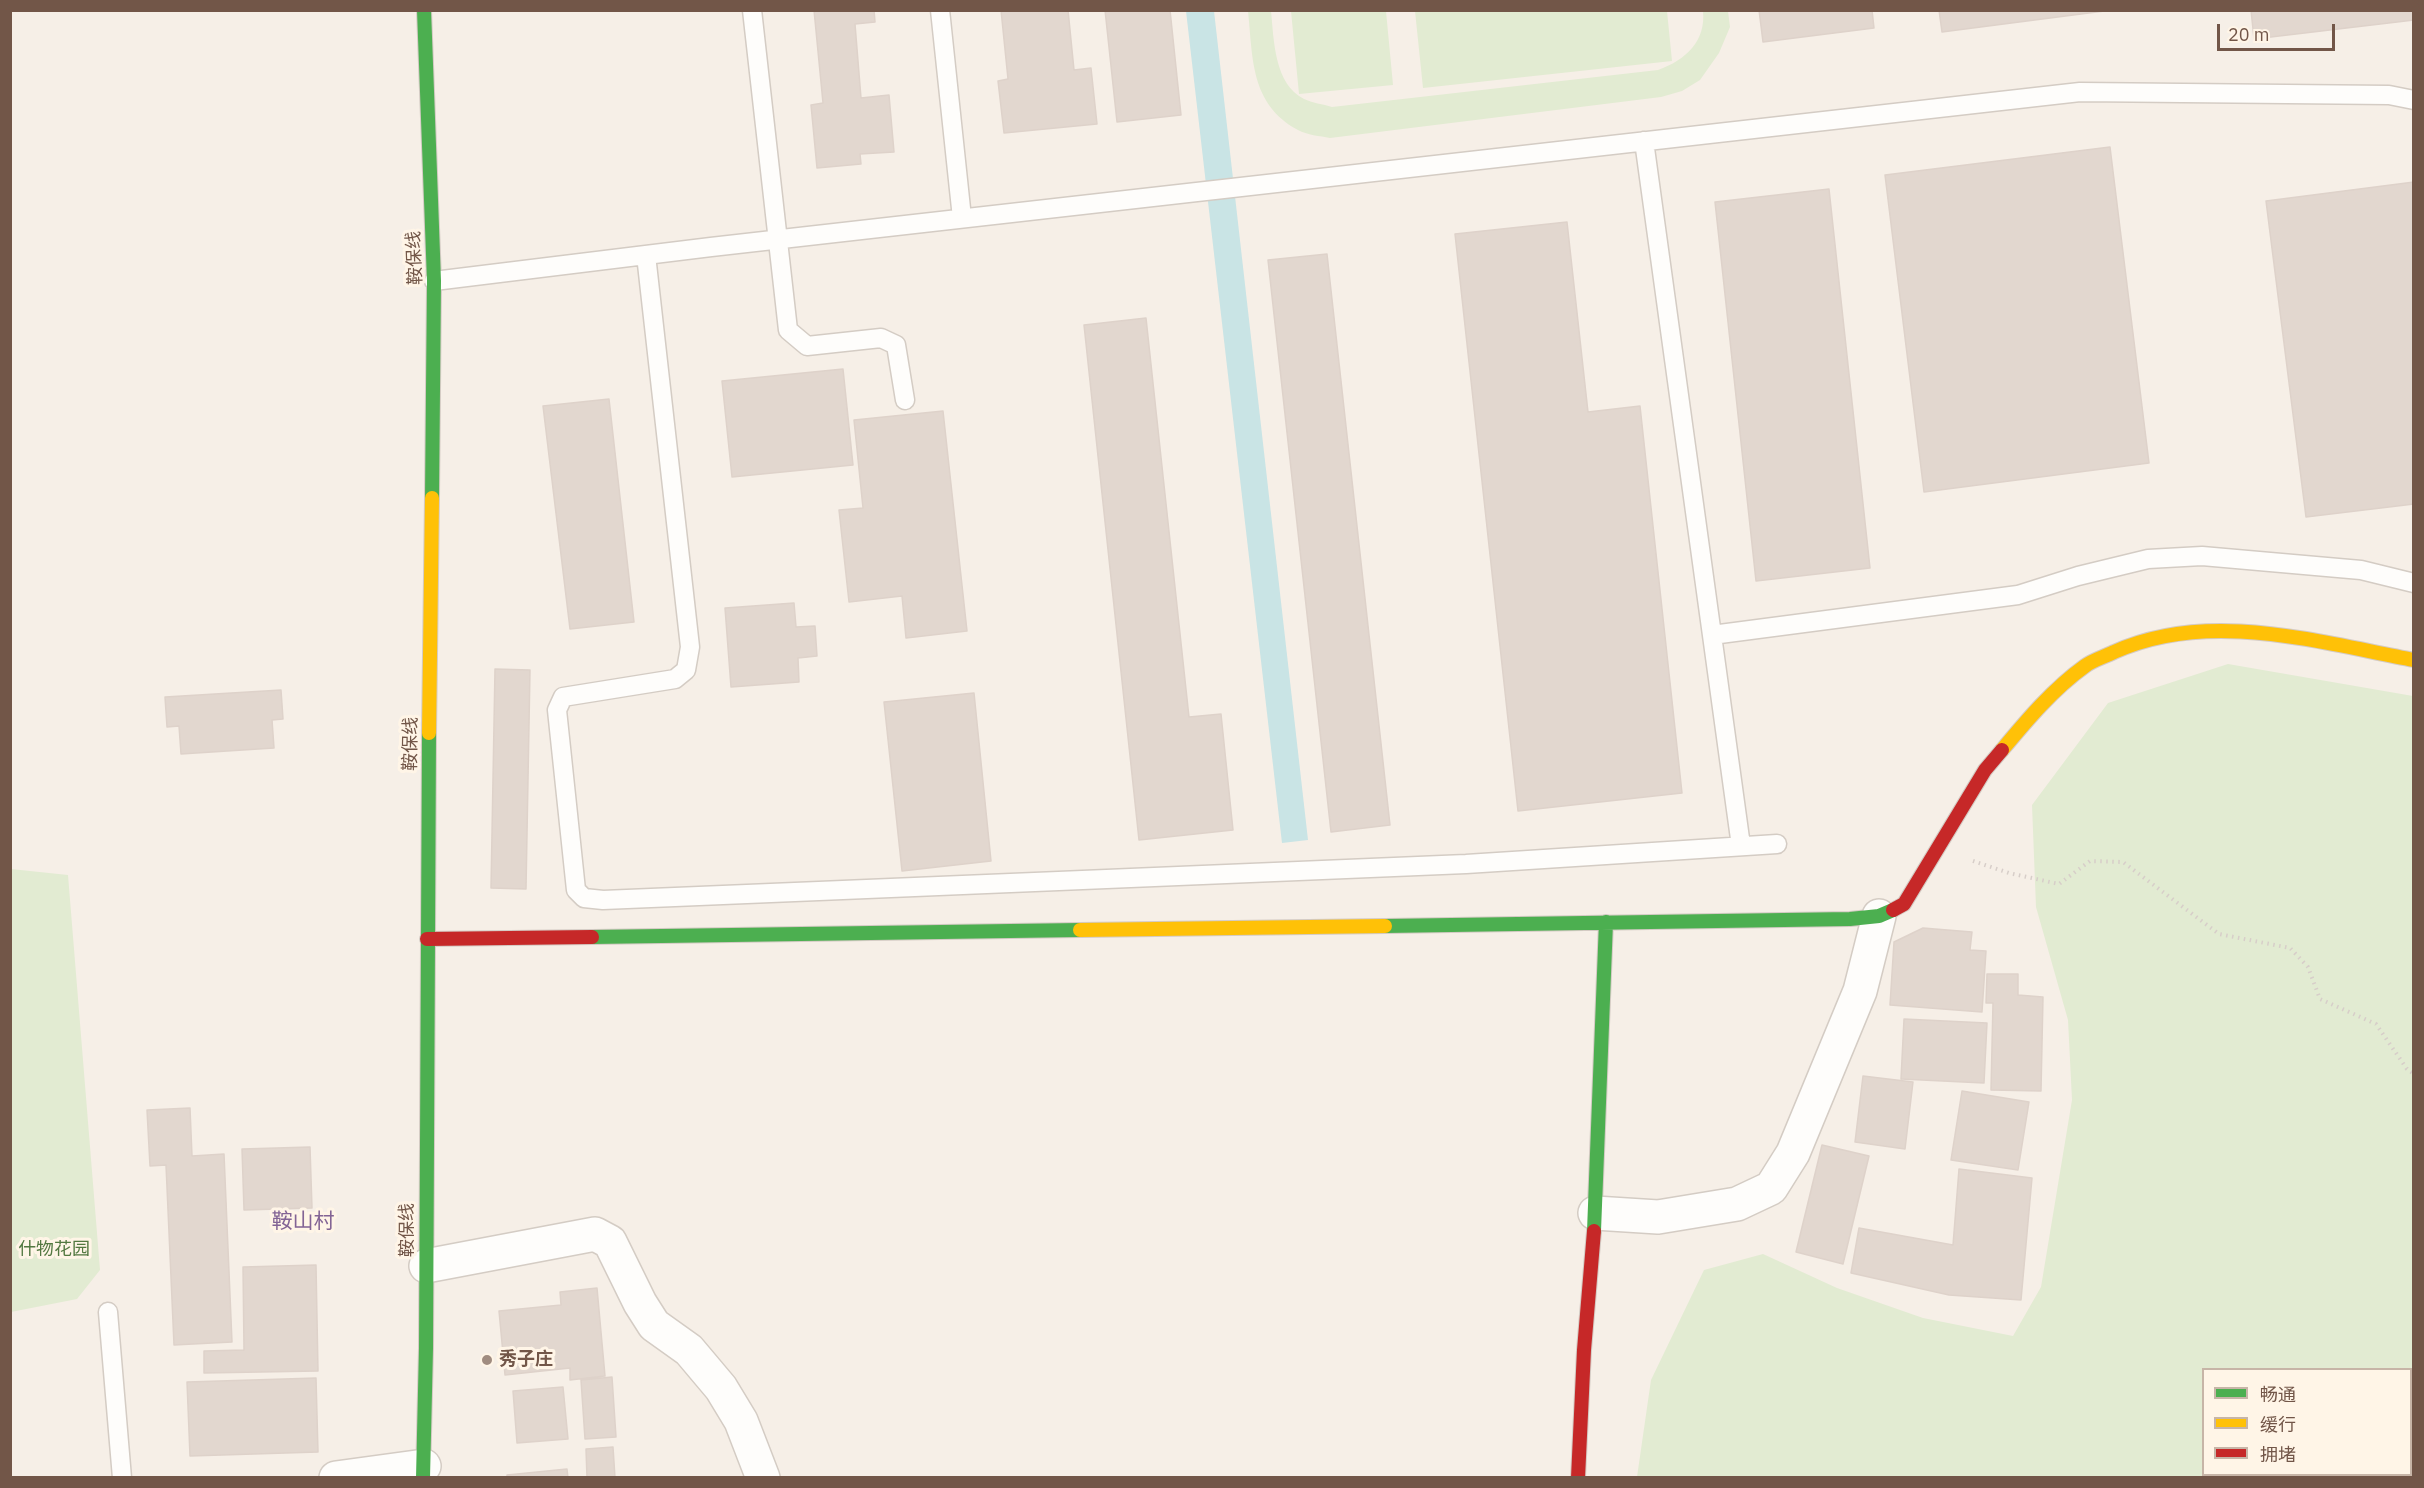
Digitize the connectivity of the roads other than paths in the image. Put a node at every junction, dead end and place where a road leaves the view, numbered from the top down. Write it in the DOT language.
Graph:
graph roads {
  1 [pos="424,10"];
  2 [pos="752,10"];
  3 [pos="940,10"];
  4 [pos="2414,100"];
  5 [pos="1644,141"];
  6 [pos="962,218"];
  7 [pos="776,239"];
  8 [pos="646,255"];
  9 [pos="434,281"];
  10 [pos="905,400"];
  11 [pos="2414,583"];
  12 [pos="1712,635"];
  13 [pos="2414,660"];
  14 [pos="1777,844"];
  15 [pos="1741,846"];
  16 [pos="1879,916"];
  17 [pos="1606,922"];
  18 [pos="428,939"];
  19 [pos="1595,1213"];
  20 [pos="426,1266"];
  21 [pos="108,1312"];
  22 [pos="423,1472"];
  23 [pos="122,1478"];
  24 [pos="336,1478"];
  25 [pos="763,1478"];
  26 [pos="1578,1478"];
  1 -- 9 [label="street, 鞍保线"];
  2 -- 7 [label="lane"];
  3 -- 6 [label="lane"];
  4 -- 5 [label="lane"];
  5 -- 6 [label="lane"];
  5 -- 12 [label="lane"];
  6 -- 7 [label="lane"];
  7 -- 8 [label="lane"];
  7 -- 10 [label="lane"];
  8 -- 9 [label="lane"];
  8 -- 15 [label="lane"];
  9 -- 18 [label="street, 鞍保线"];
  11 -- 12 [label="lane"];
  12 -- 15 [label="lane"];
  13 -- 16 [label="street"];
  14 -- 15 [label="lane"];
  16 -- 17 [label="street"];
  16 -- 19 [label="street"];
  17 -- 18 [label="street"];
  17 -- 19 [label="street"];
  18 -- 20 [label="street, 鞍保线"];
  19 -- 26 [label="street"];
  20 -- 22 [label="street, 鞍保线"];
  20 -- 25 [label="street"];
  21 -- 23 [label="lane"];
  22 -- 24 [label="street"];
}
